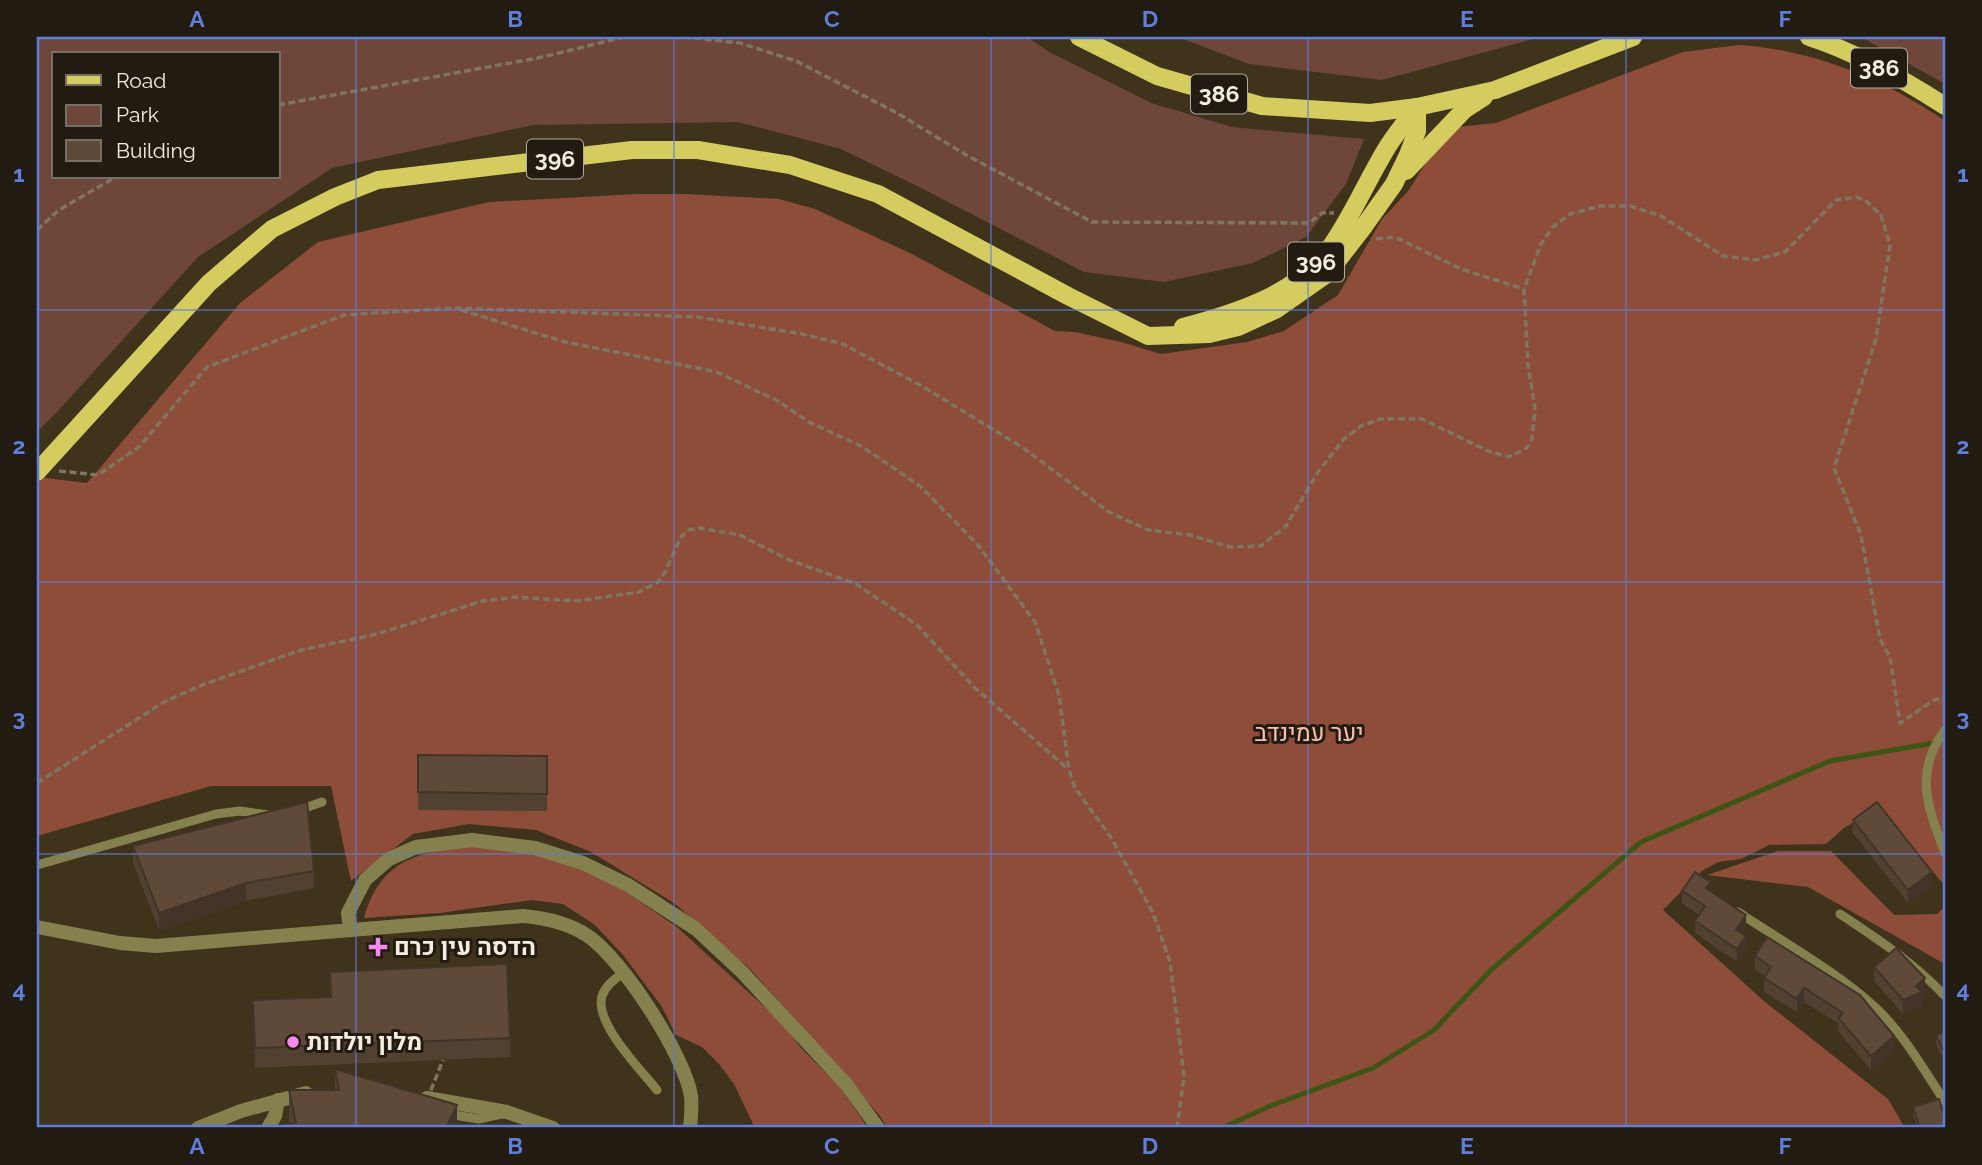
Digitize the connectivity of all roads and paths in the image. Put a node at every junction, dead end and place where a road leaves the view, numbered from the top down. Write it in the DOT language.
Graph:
graph roads {
  1 [pos="624,37"];
  2 [pos="684,37"];
  3 [pos="1079,37"];
  4 [pos="1633,37"];
  5 [pos="1809,37"];
  6 [pos="1496,90"];
  7 [pos="280,105"];
  8 [pos="1945,106"];
  9 [pos="1417,107"];
  10 [pos="114,178"];
  11 [pos="1394,184"];
  12 [pos="1348,218"];
  13 [pos="1363,229"];
  14 [pos="37,230"];
  15 [pos="1524,289"];
  16 [pos="456,308"];
  17 [pos="1148,336"];
  18 [pos="38,471"];
  19 [pos="1945,698"];
  20 [pos="1945,730"];
  21 [pos="1069,770"];
  22 [pos="37,783"];
  23 [pos="322,802"];
  24 [pos="290,813"];
  25 [pos="277,814"];
  26 [pos="1945,853"];
  27 [pos="37,865"];
  28 [pos="1727,905"];
  29 [pos="1840,914"];
  30 [pos="37,928"];
  31 [pos="350,930"];
  32 [pos="624,972"];
  33 [pos="1945,996"];
  34 [pos="443,1060"];
  35 [pos="657,1090"];
  36 [pos="320,1092"];
  37 [pos="410,1095"];
  38 [pos="278,1100"];
  39 [pos="1945,1102"];
  40 [pos="425,1105"];
  41 [pos="435,1112"];
  42 [pos="507,1112"];
  43 [pos="477,1124"];
  44 [pos="198,1128"];
  45 [pos="268,1128"];
  46 [pos="553,1128"];
  47 [pos="690,1128"];
  48 [pos="878,1128"];
  49 [pos="1177,1128"];
  1 -- 7 [label="path"];
  2 -- 12 [label="path"];
  3 -- 9 [label="main road, 386"];
  4 -- 6 [label="main road, 386"];
  5 -- 8 [label="main road, 386"];
  6 -- 9 [label="main road, 386"];
  6 -- 11 [label="main road"];
  9 -- 11 [label="main road, 396"];
  9 -- 12 [label="main road, 396"];
  10 -- 14 [label="path"];
  11 -- 13 [label="main road, 396"];
  12 -- 17 [label="main road, 396"];
  13 -- 15 [label="path"];
  13 -- 17 [label="main road, 396"];
  15 -- 16 [label="path"];
  15 -- 19 [label="path"];
  16 -- 18 [label="path"];
  16 -- 21 [label="path"];
  17 -- 18 [label="main road, 396"];
  20 -- 26 [label="lane"];
  21 -- 22 [label="path"];
  21 -- 49 [label="path"];
  23 -- 24 [label="lane"];
  25 -- 27 [label="lane"];
  28 -- 39 [label="lane"];
  29 -- 33 [label="lane"];
  30 -- 31 [label="street"];
  31 -- 32 [label="street"];
  31 -- 48 [label="street"];
  32 -- 35 [label="lane"];
  32 -- 47 [label="street"];
  34 -- 40 [label="path, bridge"];
  36 -- 38 [label="street"];
  37 -- 42 [label="street"];
  38 -- 44 [label="street"];
  38 -- 45 [label="street"];
  41 -- 43 [label="lane"];
  42 -- 43 [label="lane"];
  42 -- 46 [label="street"];
}
